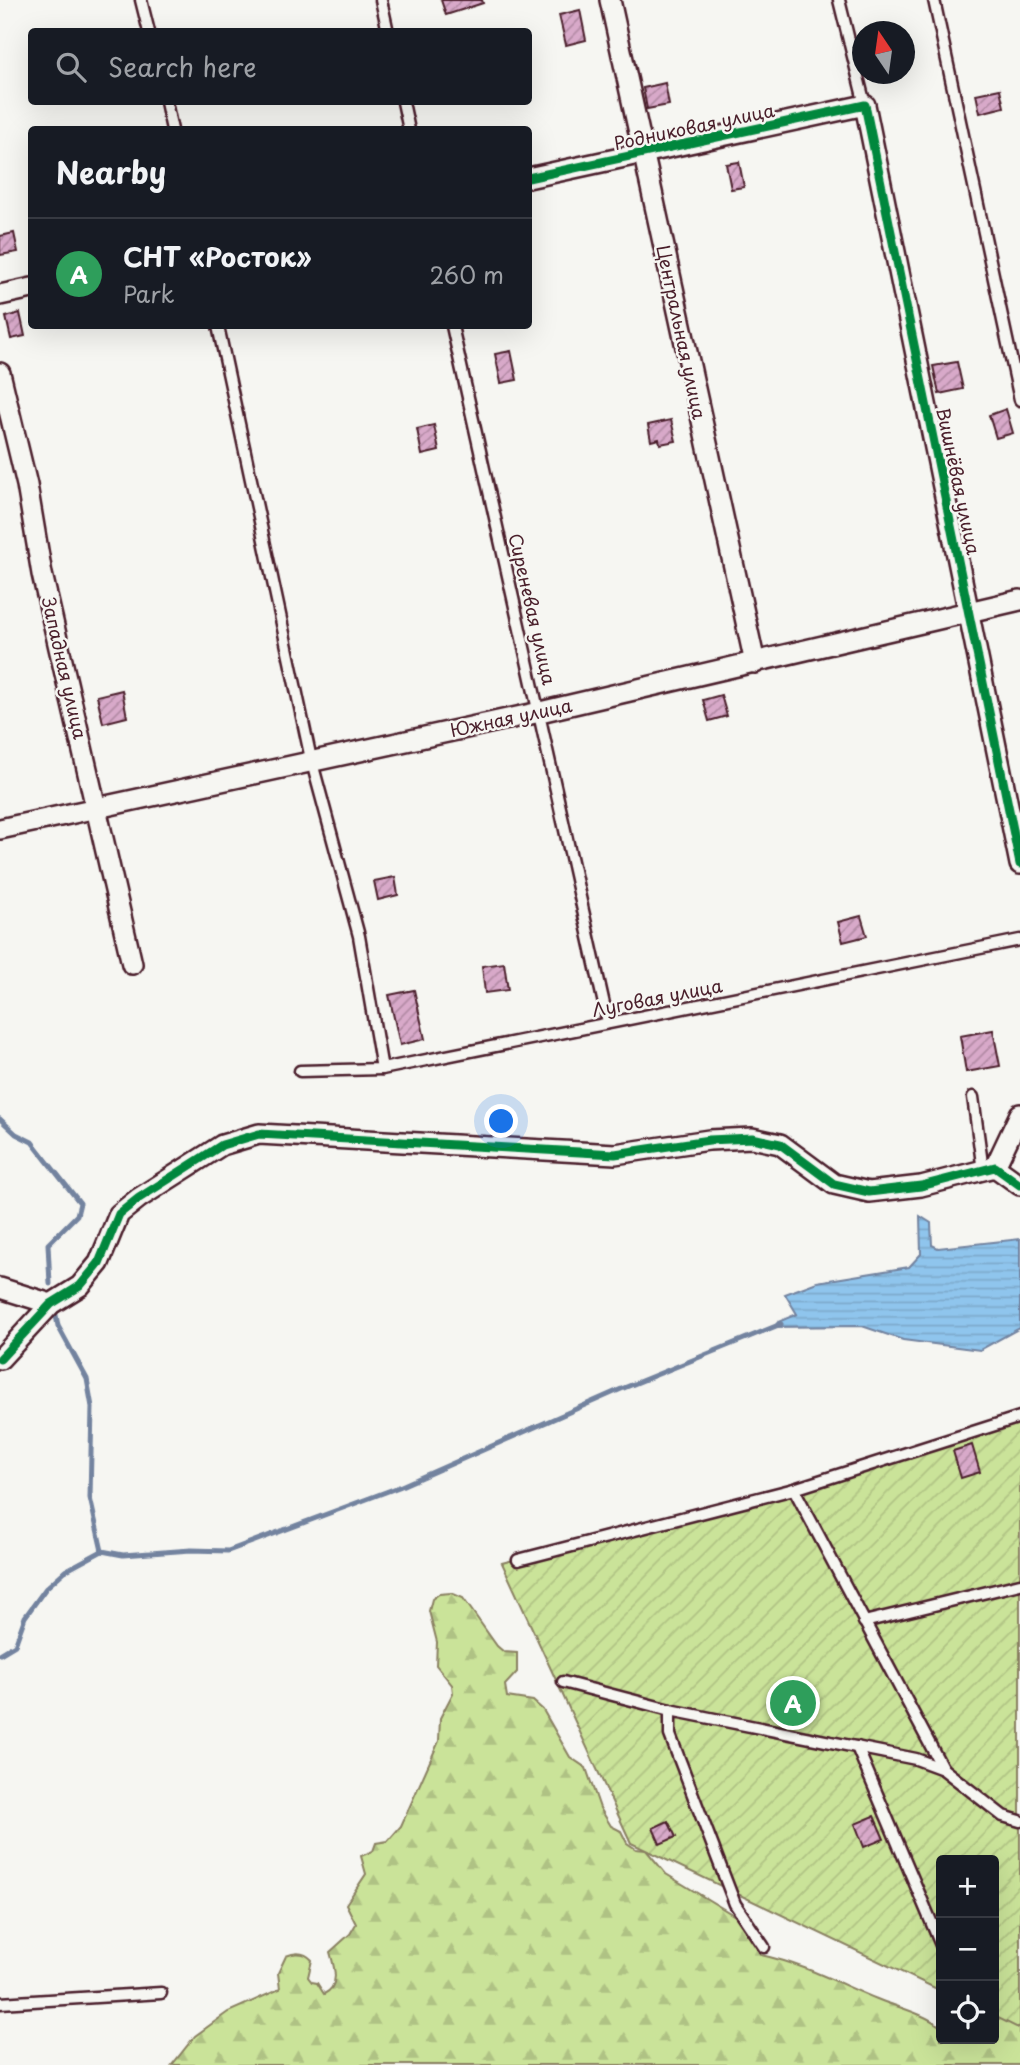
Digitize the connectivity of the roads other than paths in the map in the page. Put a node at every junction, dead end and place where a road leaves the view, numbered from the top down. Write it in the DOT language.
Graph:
graph roads {
  1 [pos="141,0"];
  2 [pos="381,0"];
  3 [pos="610,0"];
  4 [pos="839,0"];
  5 [pos="934,0"];
  6 [pos="148,28"];
  7 [pos="386,28"];
  8 [pos="167,105"];
  9 [pos="403,105"];
  10 [pos="865,105"];
  11 [pos="171,126"];
  12 [pos="407,126"];
  13 [pos="643,153"];
  14 [pos="532,177"];
  15 [pos="28,289"];
  16 [pos="0,295"];
  17 [pos="219,329"];
  18 [pos="453,329"];
  19 [pos="0,373"];
  20 [pos="1020,400"];
  21 [pos="1020,600"];
  22 [pos="971,612"];
  23 [pos="755,663"];
  24 [pos="540,712"];
  25 [pos="311,759"];
  26 [pos="97,807"];
  27 [pos="0,828"];
  28 [pos="1020,864"];
  29 [pos="1020,940"];
  30 [pos="132,964"];
  31 [pos="608,1023"];
  32 [pos="382,1069"];
  33 [pos="300,1071"];
  34 [pos="973,1097"];
  35 [pos="1020,1114"];
  36 [pos="989,1169"];
  37 [pos="1020,1185"];
  38 [pos="0,1288"];
  39 [pos="51,1304"];
  40 [pos="0,1359"];
  41 [pos="1020,1417"];
  42 [pos="794,1489"];
  43 [pos="517,1560"];
  44 [pos="1020,1584"];
  45 [pos="864,1622"];
  46 [pos="563,1682"];
  47 [pos="670,1710"];
  48 [pos="857,1747"];
  49 [pos="943,1769"];
  50 [pos="1020,1821"];
  51 [pos="936,1933"];
  52 [pos="764,1947"];
  53 [pos="161,1993"];
  54 [pos="0,2003"];
  1 -- 6 [label="lane"];
  2 -- 7 [label="lane"];
  3 -- 13 [label="street, Центральная улица"];
  4 -- 10 [label="lane"];
  5 -- 20 [label="lane"];
  8 -- 11 [label="lane"];
  9 -- 12 [label="lane"];
  10 -- 13 [label="street, Родниковая улица"];
  10 -- 22 [label="street, Вишнёвая улица"];
  13 -- 14 [label="street, Родниковая улица"];
  13 -- 23 [label="street, Центральная улица"];
  15 -- 16 [label="street"];
  17 -- 25 [label="lane"];
  18 -- 24 [label="lane, Сиреневая улица"];
  19 -- 26 [label="street, Западная улица"];
  21 -- 22 [label="street, Южная улица"];
  22 -- 23 [label="street, Южная улица"];
  22 -- 28 [label="street, Вишнёвая улица"];
  23 -- 24 [label="street, Южная улица"];
  24 -- 25 [label="street, Южная улица"];
  24 -- 31 [label="lane, Сиреневая улица"];
  25 -- 26 [label="street, Южная улица"];
  25 -- 32 [label="lane"];
  26 -- 27 [label="street, Южная улица"];
  26 -- 30 [label="street, Западная улица"];
  29 -- 31 [label="lane, Луговая улица"];
  31 -- 32 [label="lane, Луговая улица"];
  32 -- 33 [label="lane, Луговая улица"];
  34 -- 36 [label="lane"];
  35 -- 36 [label="street"];
  36 -- 37 [label="street"];
  36 -- 39 [label="street"];
  38 -- 39 [label="street"];
  39 -- 40 [label="street"];
  41 -- 42 [label="lane"];
  42 -- 43 [label="lane"];
  42 -- 45 [label="lane"];
  44 -- 45 [label="lane"];
  45 -- 49 [label="lane"];
  46 -- 47 [label="lane"];
  47 -- 48 [label="lane"];
  47 -- 52 [label="lane"];
  48 -- 49 [label="lane"];
  48 -- 51 [label="lane"];
  49 -- 50 [label="lane"];
  53 -- 54 [label="lane"];
}
